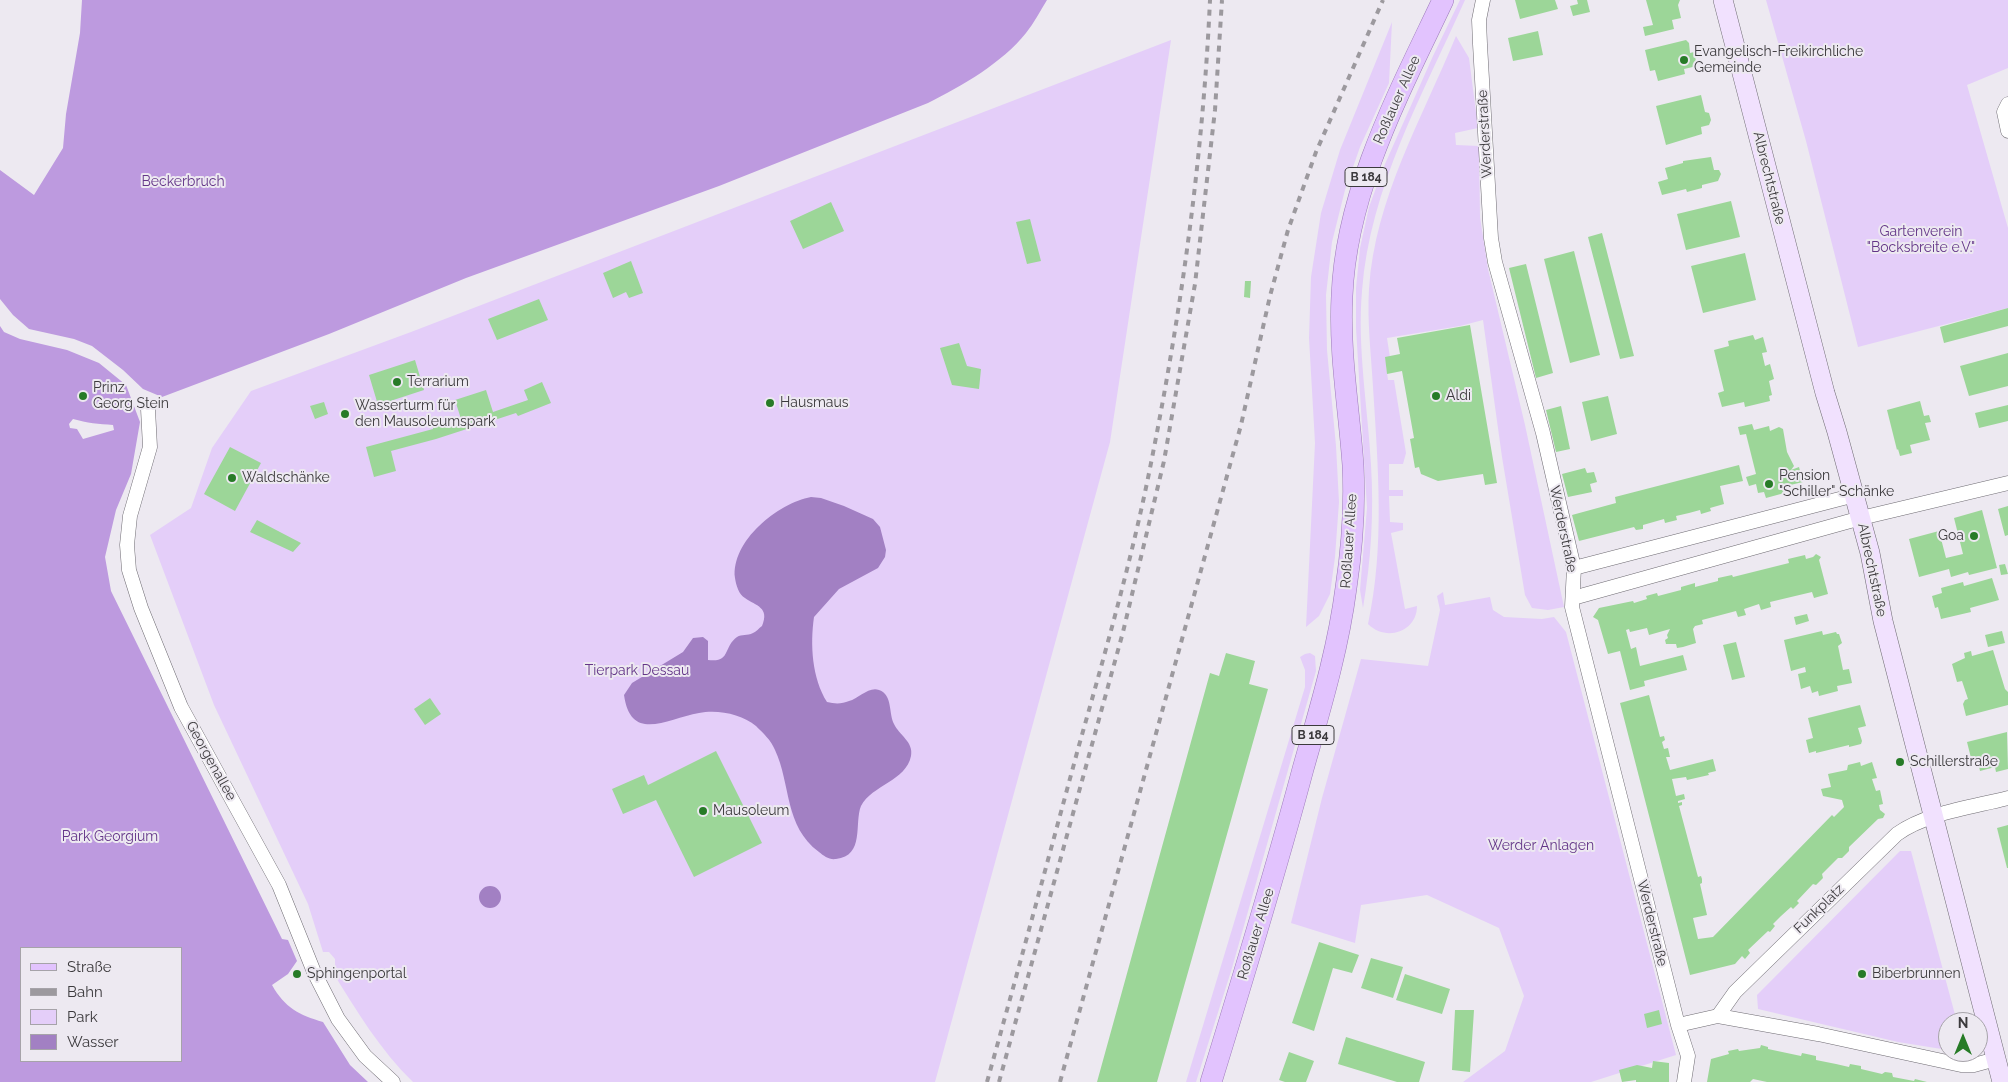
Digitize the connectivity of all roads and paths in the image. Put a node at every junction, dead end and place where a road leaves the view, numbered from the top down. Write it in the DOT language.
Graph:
graph roads {
  1 [pos="1443,0"];
  2 [pos="1483,0"];
  3 [pos="1723,0"];
  4 [pos="2008,104"];
  5 [pos="2008,131"];
  6 [pos="148,409"];
  7 [pos="2008,484"];
  8 [pos="1855,496"];
  9 [pos="1861,518"];
  10 [pos="1574,568"];
  11 [pos="1573,598"];
  12 [pos="2008,798"];
  13 [pos="1934,817"];
  14 [pos="1718,1016"];
  15 [pos="1678,1025"];
  16 [pos="2001,1070"];
  17 [pos="393,1082"];
  18 [pos="1211,1082"];
  19 [pos="1684,1082"];
  1 -- 18 [label="main road, Roßlauer Allee / B 184"];
  2 -- 10 [label="street, Werderstraße"];
  3 -- 8 [label="main road, Albrechtstraße"];
  4 -- 5 [label="street"];
  6 -- 17 [label="street, Georgenallee"];
  7 -- 9 [label="street"];
  8 -- 9 [label="main road, Albrechtstraße"];
  8 -- 10 [label="street"];
  9 -- 11 [label="street"];
  9 -- 13 [label="main road, Albrechtstraße"];
  10 -- 11 [label="street, Werderstraße"];
  11 -- 15 [label="street, Werderstraße"];
  12 -- 13 [label="street, Funkplatz"];
  13 -- 14 [label="street, Funkplatz"];
  13 -- 16 [label="main road, Albrechtstraße"];
  14 -- 15 [label="street"];
  14 -- 16 [label="street"];
  15 -- 19 [label="street, Werderstraße"];
}
